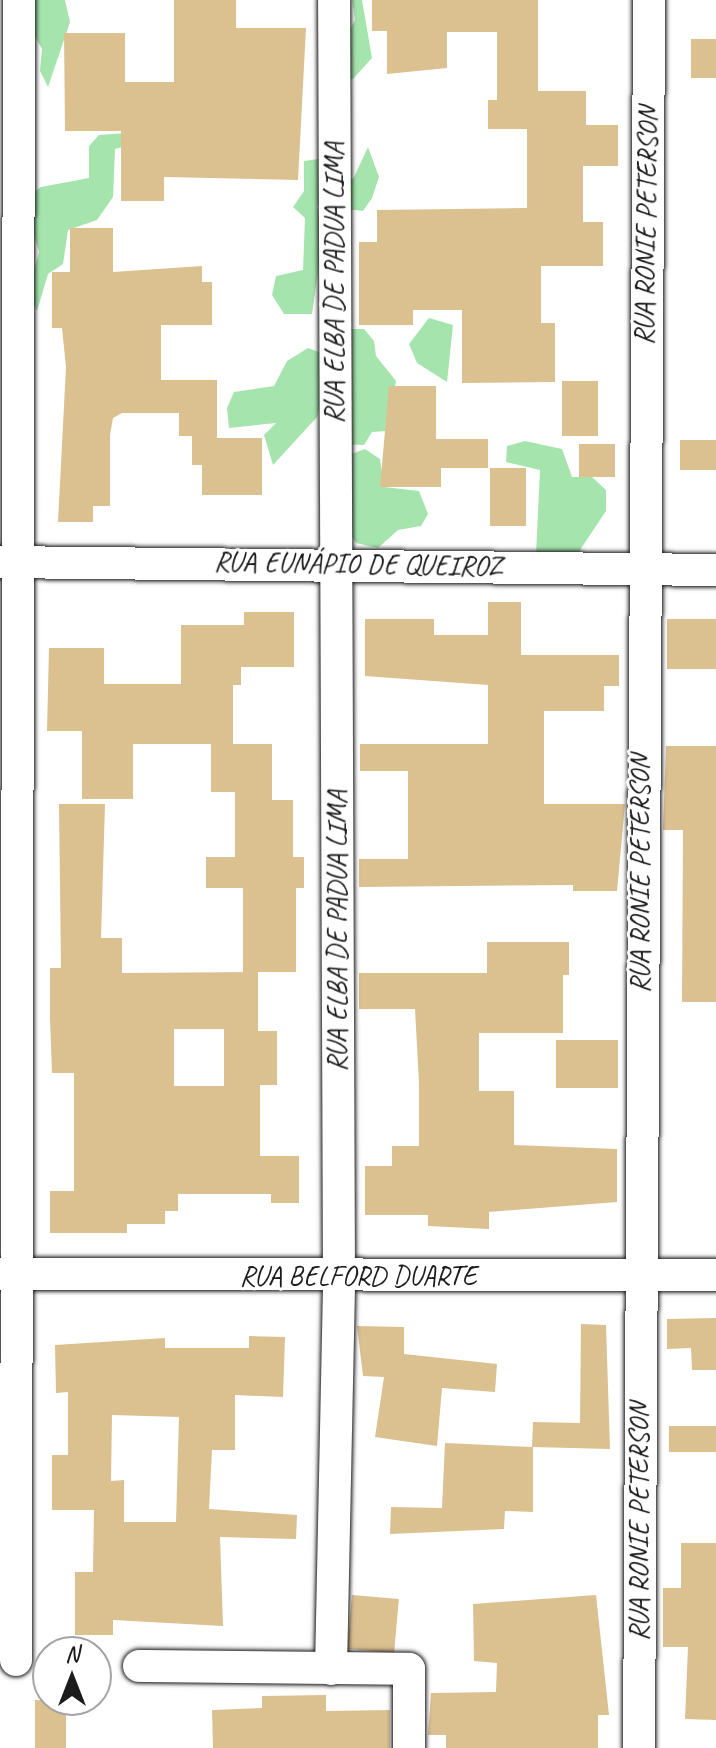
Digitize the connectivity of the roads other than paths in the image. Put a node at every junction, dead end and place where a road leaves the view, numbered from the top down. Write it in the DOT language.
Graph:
graph roads {
  1 [pos="19,0"];
  2 [pos="334,0"];
  3 [pos="649,0"];
  4 [pos="10,562"];
  5 [pos="334,563"];
  6 [pos="641,568"];
  7 [pos="716,570"];
  8 [pos="10,1274"];
  9 [pos="638,1275"];
  10 [pos="716,1275"];
  11 [pos="339,1277"];
  12 [pos="16,1660"];
  13 [pos="139,1666"];
  14 [pos="331,1669"];
  15 [pos="409,1748"];
  16 [pos="639,1748"];
  1 -- 4 [label="street"];
  2 -- 5 [label="street, RUA ELBA DE PADUA LIMA"];
  3 -- 6 [label="street, RUA RONIE PETERSON"];
  4 -- 5 [label="street, RUA EUNÁPIO DE QUEIROZ"];
  4 -- 8 [label="street"];
  5 -- 6 [label="street, RUA EUNÁPIO DE QUEIROZ"];
  5 -- 11 [label="street, RUA ELBA DE PADUA LIMA"];
  6 -- 7 [label="street, RUA EUNÁPIO DE QUEIROZ"];
  6 -- 9 [label="street, RUA RONIE PETERSON"];
  8 -- 11 [label="street, RUA BELFORD DUARTE"];
  8 -- 12 [label="street"];
  9 -- 10 [label="street, RUA BELFORD DUARTE"];
  9 -- 11 [label="street, RUA BELFORD DUARTE"];
  9 -- 16 [label="street, RUA RONIE PETERSON"];
  11 -- 14 [label="street, RUA ELBA DE PADUA LIMA"];
  13 -- 14 [label="street"];
  14 -- 15 [label="street"];
}
